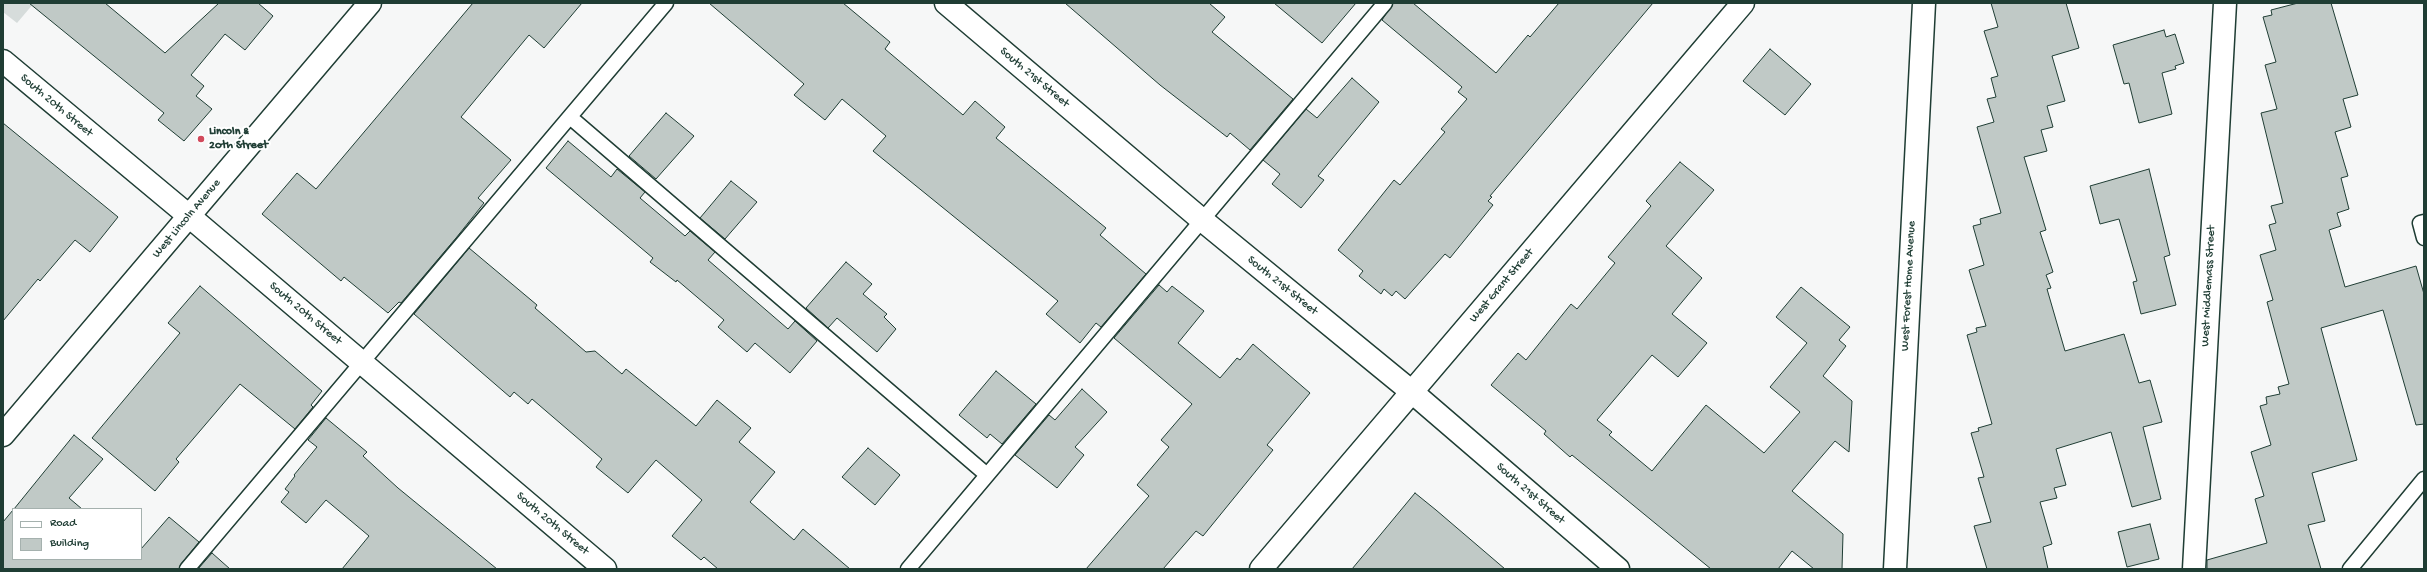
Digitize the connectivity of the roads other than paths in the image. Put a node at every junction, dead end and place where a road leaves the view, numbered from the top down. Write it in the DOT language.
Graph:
graph roads {
  1 [pos="370,3"];
  2 [pos="666,3"];
  3 [pos="946,3"];
  4 [pos="1384,3"];
  5 [pos="1743,3"];
  6 [pos="1924,3"];
  7 [pos="2225,3"];
  8 [pos="3,61"];
  9 [pos="570,117"];
  10 [pos="189,216"];
  11 [pos="1202,220"];
  12 [pos="2424,222"];
  13 [pos="2424,238"];
  14 [pos="362,363"];
  15 [pos="1412,392"];
  16 [pos="3,435"];
  17 [pos="987,475"];
  18 [pos="2424,479"];
  19 [pos="187,569"];
  20 [pos="605,569"];
  21 [pos="908,569"];
  22 [pos="1261,569"];
  23 [pos="1618,569"];
  24 [pos="1895,569"];
  25 [pos="2194,569"];
  26 [pos="2350,569"];
  1 -- 10 [label="street, West Lincoln Avenue"];
  2 -- 9 [label="lane"];
  3 -- 11 [label="street, South 21st Street"];
  4 -- 11 [label="lane"];
  5 -- 15 [label="street, West Grant Street"];
  6 -- 24 [label="street, West Forest Home Avenue"];
  7 -- 25 [label="street, West Middlemass Street"];
  8 -- 10 [label="street, South 20th Street"];
  9 -- 14 [label="lane"];
  9 -- 17 [label="lane"];
  10 -- 14 [label="street, South 20th Street"];
  10 -- 16 [label="street, West Lincoln Avenue"];
  11 -- 15 [label="street, South 21st Street"];
  11 -- 17 [label="lane"];
  12 -- 13 [label="lane"];
  14 -- 19 [label="lane"];
  14 -- 20 [label="street, South 20th Street"];
  15 -- 22 [label="street, West Grant Street"];
  15 -- 23 [label="street, South 21st Street"];
  17 -- 21 [label="lane"];
  18 -- 26 [label="lane"];
}
